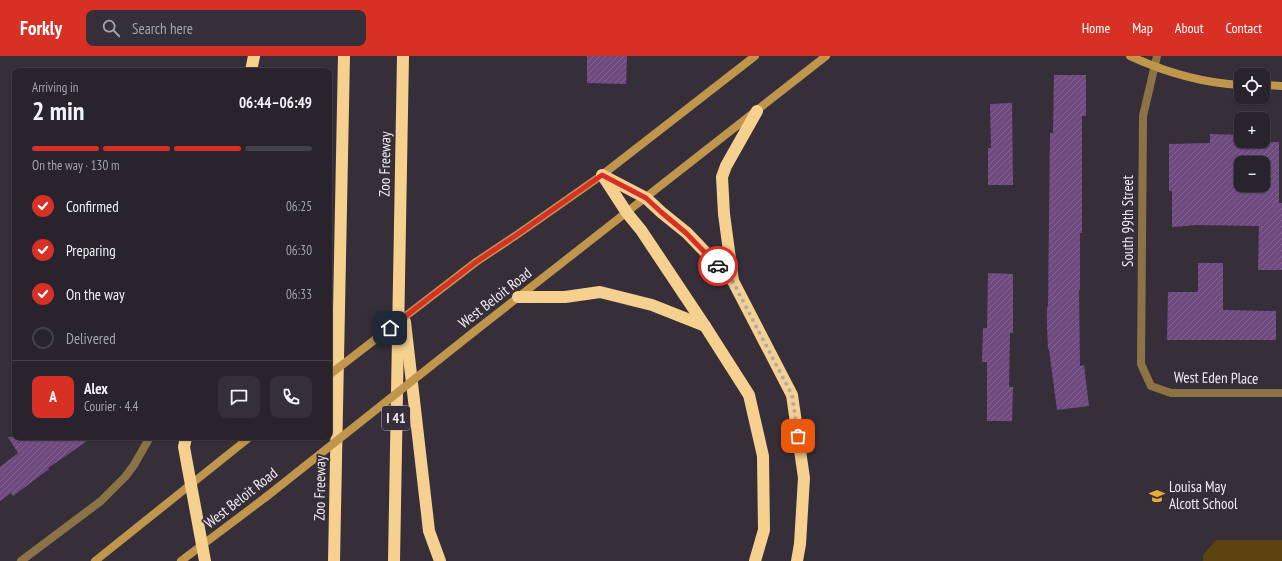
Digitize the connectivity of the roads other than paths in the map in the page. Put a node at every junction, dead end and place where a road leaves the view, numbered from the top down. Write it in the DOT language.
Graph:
graph roads {
  1 [pos="254,56"];
  2 [pos="344,56"];
  3 [pos="403,56"];
  4 [pos="755,56"];
  5 [pos="826,56"];
  6 [pos="1130,56"];
  7 [pos="1157,56"];
  8 [pos="1154,67"];
  9 [pos="252,68"];
  10 [pos="1234,84"];
  11 [pos="1270,85"];
  12 [pos="1282,86"];
  13 [pos="757,111"];
  14 [pos="602,175"];
  15 [pos="646,198"];
  16 [pos="627,212"];
  17 [pos="399,275"];
  18 [pos="733,282"];
  19 [pos="518,297"];
  20 [pos="705,326"];
  21 [pos="332,373"];
  22 [pos="1151,386"];
  23 [pos="1282,393"];
  24 [pos="148,440"];
  25 [pos="185,440"];
  26 [pos="246,440"];
  27 [pos="190,485"];
  28 [pos="202,546"];
  29 [pos="21,561"];
  30 [pos="96,561"];
  31 [pos="181,561"];
  32 [pos="205,561"];
  33 [pos="334,561"];
  34 [pos="394,561"];
  35 [pos="440,561"];
  36 [pos="756,561"];
  37 [pos="797,561"];
  1 -- 9 [label="highway"];
  2 -- 33 [label="highway, Zoo Freeway"];
  3 -- 17 [label="highway, Zoo Freeway / I 41"];
  4 -- 14 [label="main road"];
  5 -- 13 [label="main road, West Beloit Road"];
  6 -- 8 [label="main road"];
  7 -- 8 [label="street, South 99th Street"];
  8 -- 10 [label="main road"];
  8 -- 22 [label="street, South 99th Street"];
  11 -- 12 [label="main road"];
  13 -- 15 [label="main road, West Beloit Road"];
  13 -- 18 [label="highway"];
  14 -- 15 [label="highway"];
  14 -- 16 [label="highway"];
  14 -- 21 [label="main road, bridge"];
  15 -- 16 [label="main road, West Beloit Road"];
  15 -- 18 [label="highway"];
  16 -- 19 [label="main road, West Beloit Road"];
  16 -- 20 [label="highway"];
  17 -- 34 [label="highway, Zoo Freeway / I 41"];
  17 -- 35 [label="highway"];
  18 -- 37 [label="highway"];
  19 -- 20 [label="highway"];
  19 -- 28 [label="main road, West Beloit Road, bridge"];
  20 -- 36 [label="highway"];
  22 -- 23 [label="street, West Eden Place"];
  24 -- 29 [label="street"];
  25 -- 27 [label="highway"];
  26 -- 27 [label="main road"];
  27 -- 28 [label="highway"];
  27 -- 30 [label="main road"];
  28 -- 31 [label="main road, West Beloit Road"];
  28 -- 32 [label="highway"];
}
